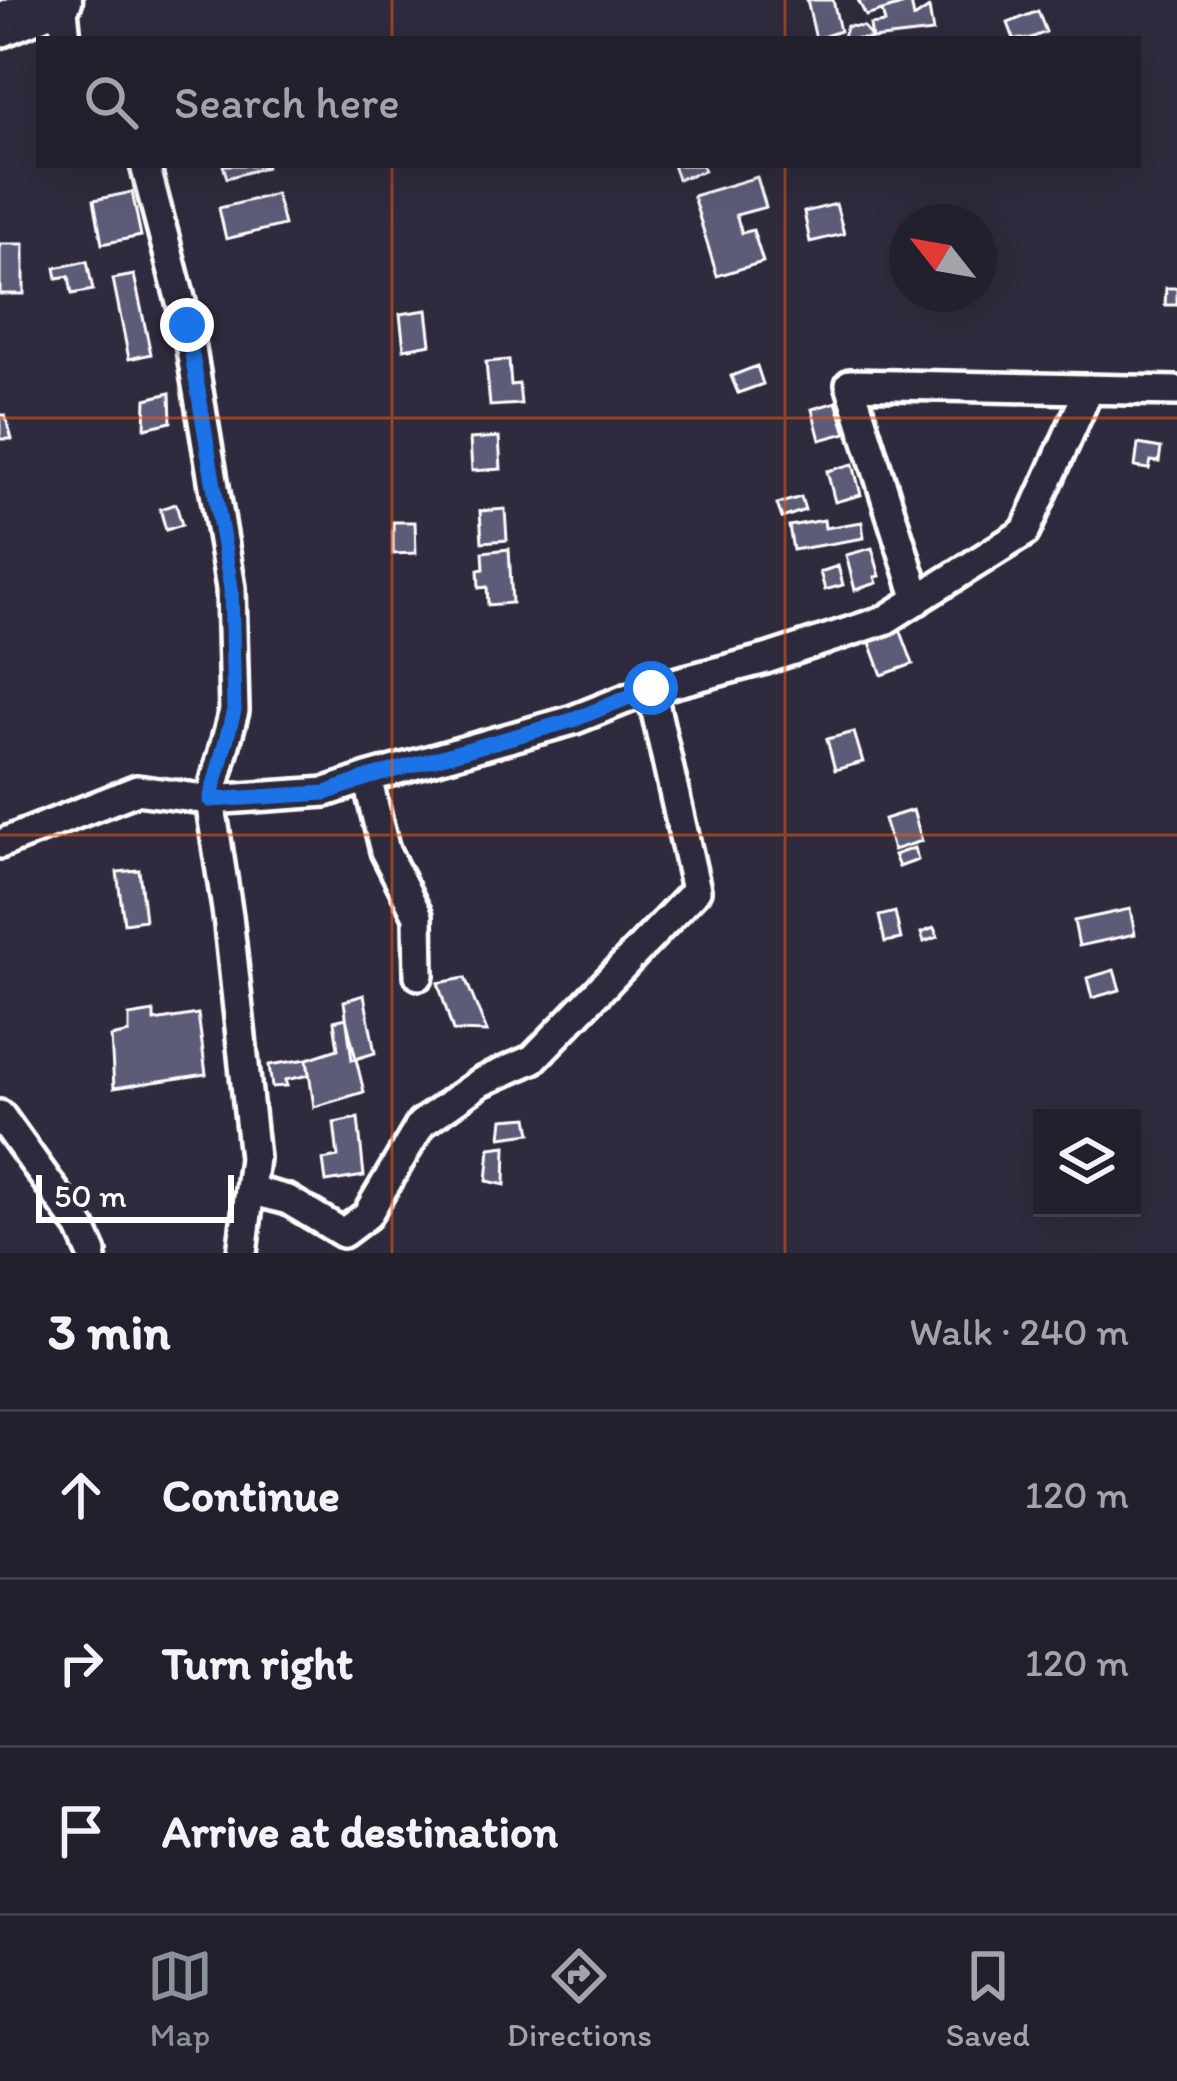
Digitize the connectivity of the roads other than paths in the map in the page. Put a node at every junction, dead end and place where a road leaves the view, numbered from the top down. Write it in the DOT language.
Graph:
graph roads {
  1 [pos="61,0"];
  2 [pos="0,25"];
  3 [pos="66,36"];
  4 [pos="146,168"];
  5 [pos="1089,388"];
  6 [pos="1177,392"];
  7 [pos="918,600"];
  8 [pos="651,688"];
  9 [pos="367,778"];
  10 [pos="210,800"];
  11 [pos="0,844"];
  12 [pos="419,975"];
  13 [pos="0,1115"];
  14 [pos="250,1190"];
  15 [pos="92,1253"];
  16 [pos="242,1253"];
  1 -- 2 [label="highway"];
  1 -- 3 [label="street"];
  4 -- 10 [label="street"];
  5 -- 6 [label="street"];
  5 -- 7 [label="street"];
  5 -- 7 [label="street"];
  7 -- 8 [label="street"];
  8 -- 9 [label="street"];
  8 -- 14 [label="street"];
  9 -- 10 [label="street"];
  9 -- 12 [label="street"];
  10 -- 11 [label="street"];
  10 -- 14 [label="street"];
  13 -- 15 [label="street"];
  14 -- 16 [label="street"];
}
